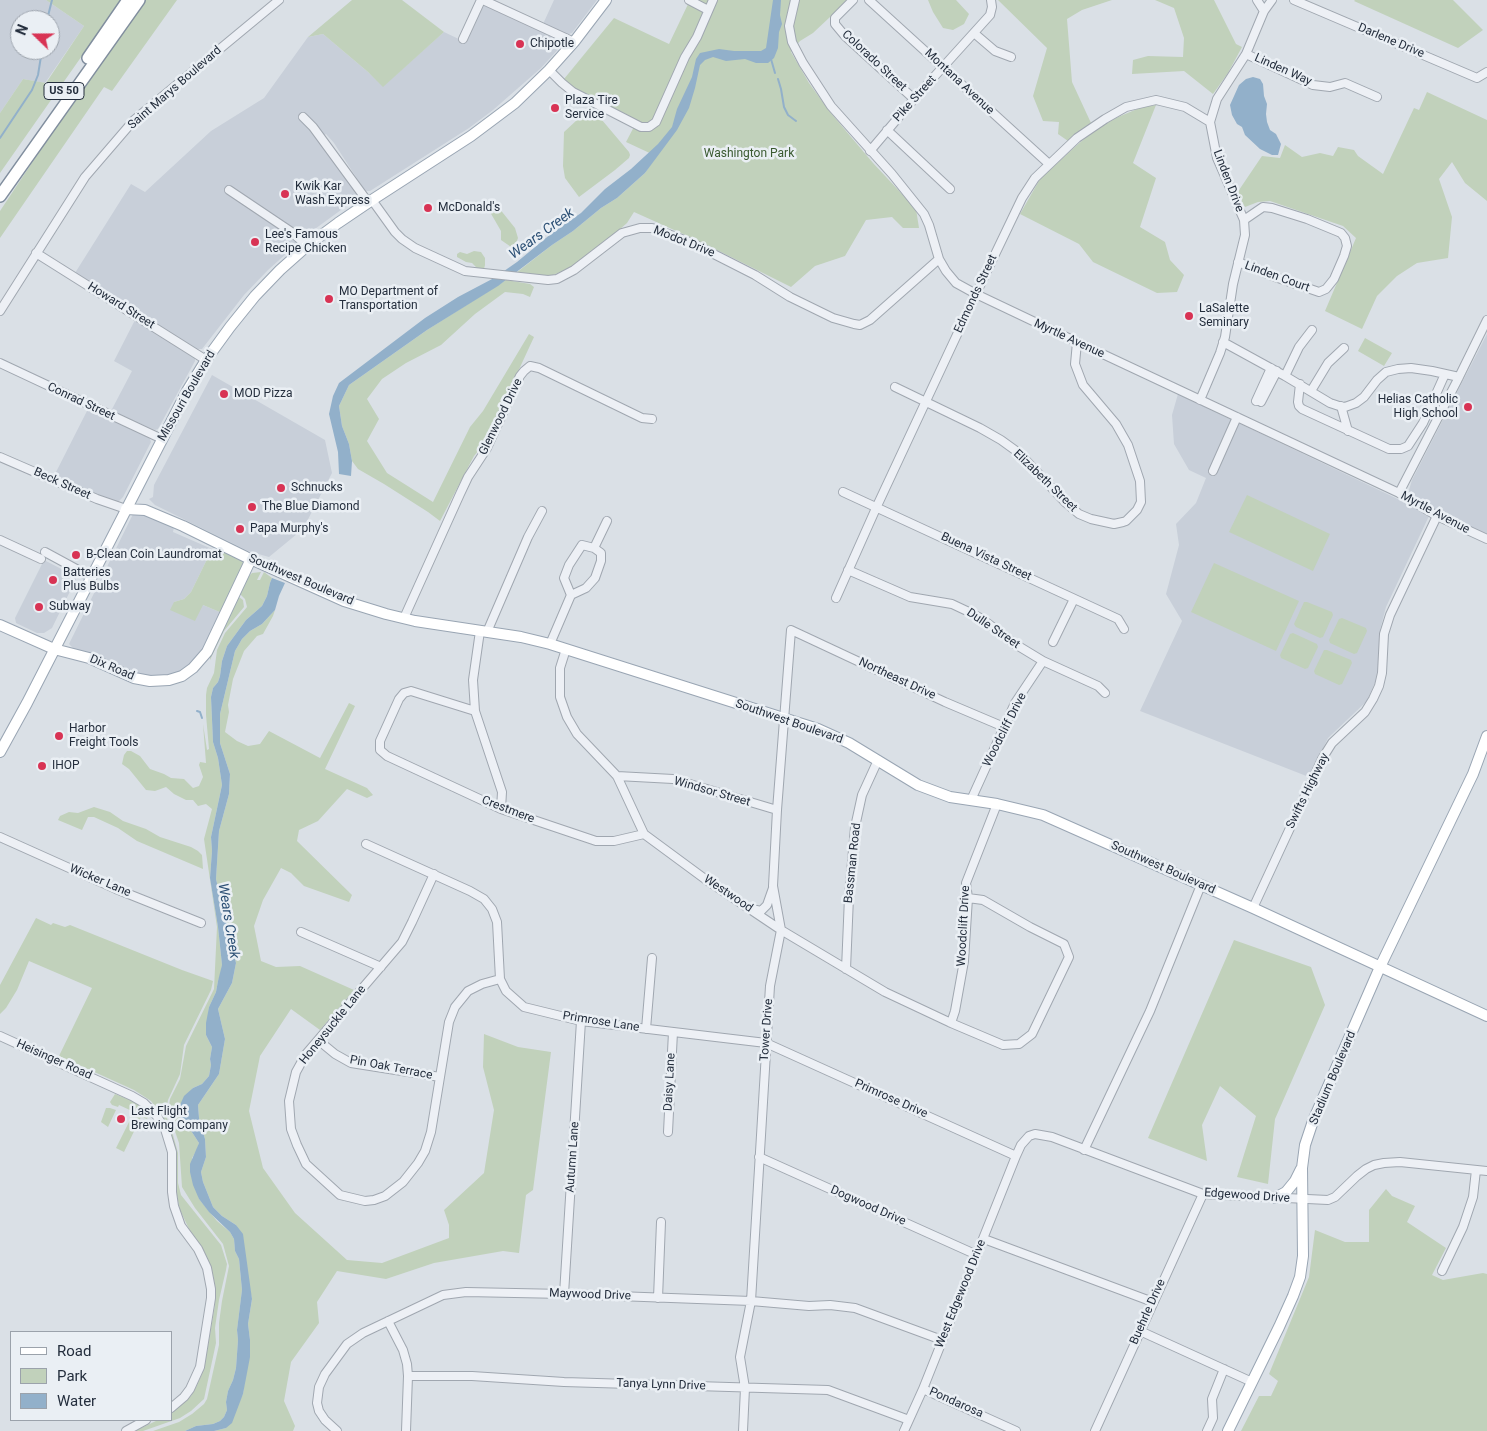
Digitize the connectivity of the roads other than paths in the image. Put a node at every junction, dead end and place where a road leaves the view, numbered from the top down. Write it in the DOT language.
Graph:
graph roads {
  1 [pos="128,0"];
  2 [pos="139,0"];
  3 [pos="482,0"];
  4 [pos="606,0"];
  5 [pos="689,0"];
  6 [pos="713,0"];
  7 [pos="796,0"];
  8 [pos="853,0"];
  9 [pos="869,0"];
  10 [pos="991,0"];
  11 [pos="1257,0"];
  12 [pos="1272,0"];
  13 [pos="1294,0"];
  14 [pos="276,1"];
  15 [pos="708,10"];
  16 [pos="1264,11"];
  17 [pos="974,33"];
  18 [pos="463,39"];
  19 [pos="574,42"];
  20 [pos="1246,54"];
  21 [pos="1011,57"];
  22 [pos="943,67"];
  23 [pos="549,70"];
  24 [pos="1487,72"];
  25 [pos="1377,97"];
  26 [pos="914,99"];
  27 [pos="303,117"];
  28 [pos="1210,122"];
  29 [pos="887,130"];
  30 [pos="870,150"];
  31 [pos="1049,164"];
  32 [pos="0,183"];
  33 [pos="229,190"];
  34 [pos="950,190"];
  35 [pos="0,196"];
  36 [pos="370,201"];
  37 [pos="1244,220"];
  38 [pos="308,246"];
  39 [pos="36,252"];
  40 [pos="939,259"];
  41 [pos="1238,262"];
  42 [pos="976,294"];
  43 [pos="0,311"];
  44 [pos="1487,320"];
  45 [pos="1312,330"];
  46 [pos="1077,342"];
  47 [pos="1224,342"];
  48 [pos="1344,348"];
  49 [pos="206,360"];
  50 [pos="0,363"];
  51 [pos="1274,370"];
  52 [pos="1445,374"];
  53 [pos="1286,376"];
  54 [pos="1459,377"];
  55 [pos="1300,384"];
  56 [pos="895,387"];
  57 [pos="1311,391"];
  58 [pos="1200,400"];
  59 [pos="926,401"];
  60 [pos="1258,401"];
  61 [pos="1341,406"];
  62 [pos="1237,417"];
  63 [pos="652,419"];
  64 [pos="1348,431"];
  65 [pos="162,439"];
  66 [pos="0,457"];
  67 [pos="1212,471"];
  68 [pos="843,492"];
  69 [pos="1399,494"];
  70 [pos="877,506"];
  71 [pos="126,509"];
  72 [pos="542,511"];
  73 [pos="1437,516"];
  74 [pos="606,521"];
  75 [pos="0,540"];
  76 [pos="1487,540"];
  77 [pos="594,548"];
  78 [pos="251,559"];
  79 [pos="265,565"];
  80 [pos="848,570"];
  81 [pos="91,577"];
  82 [pos="241,580"];
  83 [pos="571,595"];
  84 [pos="836,598"];
  85 [pos="1074,598"];
  86 [pos="404,618"];
  87 [pos="0,625"];
  88 [pos="1124,629"];
  89 [pos="791,630"];
  90 [pos="483,632"];
  91 [pos="1054,642"];
  92 [pos="550,644"];
  93 [pos="54,649"];
  94 [pos="566,649"];
  95 [pos="1043,661"];
  96 [pos="1104,692"];
  97 [pos="475,711"];
  98 [pos="784,718"];
  99 [pos="1004,727"];
  100 [pos="1487,736"];
  101 [pos="0,752"];
  102 [pos="878,760"];
  103 [pos="617,776"];
  104 [pos="971,800"];
  105 [pos="997,804"];
  106 [pos="501,809"];
  107 [pos="777,810"];
  108 [pos="644,834"];
  109 [pos="0,837"];
  110 [pos="366,844"];
  111 [pos="434,874"];
  112 [pos="1201,885"];
  113 [pos="773,886"];
  114 [pos="968,898"];
  115 [pos="1253,908"];
  116 [pos="750,909"];
  117 [pos="201,923"];
  118 [pos="782,930"];
  119 [pos="301,932"];
  120 [pos="652,958"];
  121 [pos="381,967"];
  122 [pos="1380,967"];
  123 [pos="846,969"];
  124 [pos="500,979"];
  125 [pos="1487,1016"];
  126 [pos="581,1021"];
  127 [pos="951,1023"];
  128 [pos="646,1029"];
  129 [pos="674,1032"];
  130 [pos="0,1036"];
  131 [pos="318,1040"];
  132 [pos="766,1043"];
  133 [pos="440,1077"];
  134 [pos="668,1132"];
  135 [pos="1084,1150"];
  136 [pos="1016,1156"];
  137 [pos="759,1157"];
  138 [pos="1302,1168"];
  139 [pos="1476,1170"];
  140 [pos="1487,1171"];
  141 [pos="1203,1194"];
  142 [pos="1275,1198"];
  143 [pos="1302,1200"];
  144 [pos="662,1222"];
  145 [pos="984,1239"];
  146 [pos="977,1255"];
  147 [pos="1442,1271"];
  148 [pos="564,1294"];
  149 [pos="658,1298"];
  150 [pos="751,1301"];
  151 [pos="1153,1302"];
  152 [pos="388,1321"];
  153 [pos="1140,1331"];
  154 [pos="942,1340"];
  155 [pos="1224,1369"];
  156 [pos="408,1376"];
  157 [pos="1252,1382"];
  158 [pos="745,1388"];
  159 [pos="923,1389"];
  160 [pos="172,1407"];
  161 [pos="909,1420"];
  162 [pos="144,1421"];
  163 [pos="999,1427"];
  164 [pos="126,1431"];
  165 [pos="337,1431"];
  166 [pos="406,1431"];
  167 [pos="743,1431"];
  168 [pos="904,1431"];
  169 [pos="1016,1431"];
  170 [pos="1095,1431"];
  171 [pos="1207,1431"];
  172 [pos="1228,1431"];
  1 -- 32 [label="highway, US 50"];
  2 -- 35 [label="highway, US 50"];
  3 -- 18 [label="street"];
  3 -- 19 [label="street"];
  4 -- 19 [label="main road, Missouri Boulevard"];
  5 -- 15 [label="street"];
  6 -- 15 [label="street"];
  7 -- 30 [label="street, Myrtle Avenue"];
  8 -- 26 [label="street, Colorado Street"];
  9 -- 22 [label="street, Montana Avenue"];
  10 -- 17 [label="street, Pike Street"];
  11 -- 16 [label="street"];
  12 -- 16 [label="street, Linden Drive"];
  13 -- 24 [label="street, Darlene Drive"];
  14 -- 39 [label="street, Saint Marys Boulevard"];
  15 -- 23 [label="street"];
  16 -- 20 [label="street, Linden Drive"];
  17 -- 21 [label="street"];
  17 -- 22 [label="street, Pike Street"];
  19 -- 23 [label="main road, Missouri Boulevard"];
  20 -- 25 [label="street, Linden Way"];
  20 -- 28 [label="street, Linden Drive"];
  22 -- 26 [label="street, Pike Street"];
  22 -- 31 [label="street, Montana Avenue"];
  23 -- 36 [label="main road, Missouri Boulevard"];
  26 -- 29 [label="street, Pike Street"];
  27 -- 36 [label="street, Modot Drive"];
  28 -- 31 [label="street, Edmonds Street"];
  28 -- 37 [label="street, Linden Drive"];
  29 -- 30 [label="street, Pike Street"];
  29 -- 34 [label="street"];
  30 -- 40 [label="street, Myrtle Avenue"];
  31 -- 42 [label="street, Edmonds Street"];
  33 -- 38 [label="street"];
  36 -- 38 [label="main road, Missouri Boulevard"];
  36 -- 40 [label="street, Modot Drive"];
  37 -- 41 [label="street, Linden Drive"];
  37 -- 41 [label="street, Linden Court"];
  38 -- 49 [label="main road, Missouri Boulevard"];
  39 -- 43 [label="street, Saint Marys Boulevard"];
  39 -- 49 [label="street, Howard Street"];
  40 -- 42 [label="street, Myrtle Avenue"];
  41 -- 47 [label="street, Linden Drive"];
  42 -- 46 [label="street, Myrtle Avenue"];
  42 -- 59 [label="street, Edmonds Street"];
  44 -- 54 [label="street"];
  45 -- 53 [label="street"];
  46 -- 58 [label="street, Myrtle Avenue"];
  46 -- 59 [label="street, Elizabeth Street"];
  47 -- 51 [label="street"];
  47 -- 58 [label="street, Linden Drive"];
  48 -- 57 [label="street"];
  49 -- 65 [label="main road, Missouri Boulevard"];
  50 -- 65 [label="street, Conrad Street"];
  51 -- 53 [label="street"];
  51 -- 60 [label="street"];
  52 -- 54 [label="street"];
  52 -- 61 [label="street"];
  52 -- 64 [label="street"];
  53 -- 55 [label="street"];
  54 -- 69 [label="street"];
  55 -- 57 [label="street"];
  55 -- 64 [label="street"];
  56 -- 59 [label="street, Elizabeth Street"];
  57 -- 61 [label="street"];
  58 -- 62 [label="street, Myrtle Avenue"];
  59 -- 70 [label="street, Edmonds Street"];
  61 -- 64 [label="street"];
  62 -- 67 [label="street"];
  62 -- 69 [label="street, Myrtle Avenue"];
  63 -- 86 [label="street, Glenwood Drive"];
  65 -- 71 [label="main road, Missouri Boulevard"];
  66 -- 71 [label="street, Beck Street"];
  68 -- 70 [label="street, Buena Vista Street"];
  69 -- 73 [label="street, Myrtle Avenue"];
  70 -- 80 [label="street, Edmonds Street"];
  70 -- 85 [label="street, Buena Vista Street"];
  71 -- 78 [label="main road, Southwest Boulevard"];
  71 -- 81 [label="main road, Missouri Boulevard"];
  72 -- 90 [label="street"];
  73 -- 76 [label="street, Myrtle Avenue"];
  73 -- 115 [label="street, Swifts Highway"];
  74 -- 77 [label="street"];
  75 -- 81 [label="street"];
  77 -- 83 [label="street"];
  77 -- 83 [label="street"];
  78 -- 79 [label="main road, Southwest Boulevard"];
  78 -- 82 [label="main road, Dix Road"];
  79 -- 82 [label="main road"];
  79 -- 86 [label="main road, Southwest Boulevard"];
  80 -- 84 [label="street, Edmonds Street"];
  80 -- 95 [label="street, Dulle Street"];
  81 -- 93 [label="main road, Missouri Boulevard"];
  82 -- 93 [label="main road, Dix Road"];
  83 -- 92 [label="street"];
  85 -- 88 [label="street, Buena Vista Street"];
  85 -- 91 [label="street"];
  86 -- 90 [label="main road, Southwest Boulevard"];
  87 -- 93 [label="main road, Dix Road"];
  89 -- 98 [label="street, Tower Drive"];
  89 -- 99 [label="street, Northeast Drive"];
  90 -- 92 [label="main road, Southwest Boulevard"];
  90 -- 97 [label="street"];
  92 -- 94 [label="main road, Southwest Boulevard"];
  93 -- 101 [label="main road, Missouri Boulevard"];
  94 -- 98 [label="main road, Southwest Boulevard"];
  94 -- 103 [label="street, Westwood"];
  95 -- 96 [label="street, Dulle Street"];
  95 -- 99 [label="street, Woodcliff Drive"];
  97 -- 106 [label="street"];
  97 -- 106 [label="street, Crestmere"];
  98 -- 102 [label="main road, Southwest Boulevard"];
  98 -- 107 [label="street, Tower Drive"];
  99 -- 104 [label="street, Woodcliff Drive"];
  100 -- 122 [label="main road, Stadium Boulevard"];
  102 -- 104 [label="main road, Southwest Boulevard"];
  102 -- 123 [label="street, Bassman Road"];
  103 -- 107 [label="street, Windsor Street"];
  103 -- 108 [label="street, Westwood"];
  104 -- 105 [label="main road, Southwest Boulevard"];
  105 -- 112 [label="main road, Southwest Boulevard"];
  105 -- 114 [label="street, Woodclift Drive"];
  106 -- 108 [label="street, Crestmere"];
  107 -- 113 [label="street, Tower Drive"];
  108 -- 116 [label="street, Westwood"];
  109 -- 117 [label="street, Wicker Lane"];
  110 -- 111 [label="street"];
  111 -- 121 [label="street, Honeysuckle Lane"];
  111 -- 124 [label="street"];
  112 -- 115 [label="main road, Southwest Boulevard"];
  112 -- 135 [label="street"];
  113 -- 116 [label="street"];
  113 -- 118 [label="street, Tower Drive"];
  114 -- 127 [label="street, Woodclift Drive"];
  114 -- 127 [label="street, Westwood"];
  115 -- 122 [label="main road, Southwest Boulevard"];
  116 -- 118 [label="street, Westwood"];
  118 -- 123 [label="street, Westwood"];
  118 -- 132 [label="street, Tower Drive"];
  119 -- 121 [label="street"];
  120 -- 128 [label="street"];
  121 -- 131 [label="street, Honeysuckle Lane"];
  122 -- 125 [label="main road, Southwest Boulevard"];
  122 -- 138 [label="main road, Stadium Boulevard"];
  123 -- 127 [label="street, Westwood"];
  124 -- 126 [label="street, Primrose Lane"];
  124 -- 133 [label="street, Honeysuckle Lane"];
  126 -- 128 [label="street, Primrose Lane"];
  126 -- 148 [label="street, Autumn Lane"];
  128 -- 129 [label="street, Primrose Lane"];
  129 -- 132 [label="street, Primrose Lane"];
  129 -- 134 [label="street, Daisy Lane"];
  130 -- 160 [label="street, Heisinger Road"];
  131 -- 133 [label="street, Pin Oak Terrace"];
  131 -- 133 [label="street, Honeysuckle Lane"];
  132 -- 136 [label="street, Primrose Drive"];
  132 -- 137 [label="street, Tower Drive"];
  135 -- 136 [label="street, Edgewood Drive"];
  135 -- 141 [label="street, Edgewood Drive"];
  136 -- 145 [label="street, West Edgewood Drive"];
  137 -- 146 [label="street, Dogwood Drive"];
  137 -- 150 [label="street, Tower Drive"];
  138 -- 142 [label="main road"];
  138 -- 143 [label="main road, Stadium Boulevard"];
  139 -- 140 [label="street, Edgewood Drive"];
  139 -- 143 [label="street, Edgewood Drive"];
  139 -- 147 [label="street"];
  141 -- 142 [label="street, Edgewood Drive"];
  141 -- 151 [label="street, Buehrle Drive"];
  142 -- 143 [label="street, Edgewood Drive"];
  143 -- 157 [label="main road, Stadium Boulevard"];
  144 -- 149 [label="street"];
  145 -- 146 [label="street, West Edgewood Drive"];
  145 -- 151 [label="street"];
  146 -- 154 [label="street, West Edgewood Drive"];
  148 -- 149 [label="street, Maywood Drive"];
  148 -- 152 [label="street, Maywood Drive"];
  149 -- 150 [label="street, Maywood Drive"];
  150 -- 154 [label="street, Maywood Drive"];
  150 -- 158 [label="street, Tower Drive"];
  151 -- 153 [label="street, Buehrle Drive"];
  152 -- 156 [label="street"];
  152 -- 165 [label="street, Maywood Drive"];
  153 -- 155 [label="street"];
  153 -- 170 [label="street, Buehrle Drive"];
  154 -- 159 [label="street, West Edgewood Drive"];
  155 -- 157 [label="street"];
  155 -- 171 [label="street"];
  156 -- 158 [label="street, Tanya Lynn Drive"];
  156 -- 166 [label="street"];
  157 -- 172 [label="main road, Stadium Boulevard"];
  158 -- 161 [label="street, Tanya Lynn Drive"];
  158 -- 167 [label="street, Tower Drive"];
  159 -- 161 [label="street, West Edgewood Drive"];
  159 -- 163 [label="street, Pondarosa"];
  161 -- 168 [label="street, West Edgewood Drive"];
  162 -- 164 [label="street"];
  163 -- 169 [label="street, Pondarosa"];
}
